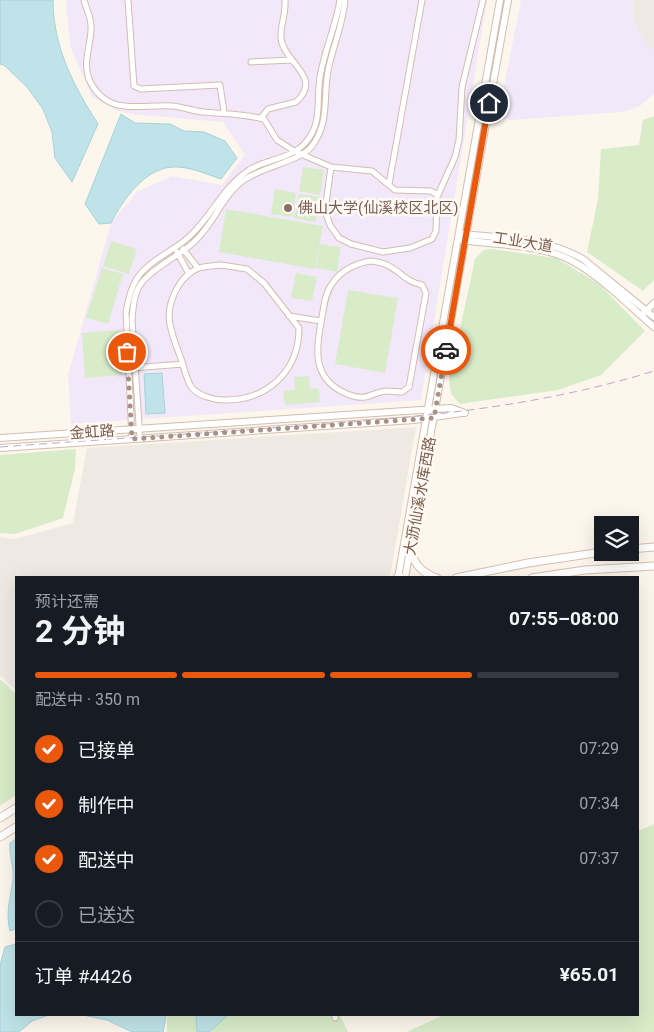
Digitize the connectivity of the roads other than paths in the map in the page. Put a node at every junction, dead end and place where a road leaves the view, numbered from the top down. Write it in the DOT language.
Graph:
graph roads {
  1 [pos="84,0"];
  2 [pos="128,0"];
  3 [pos="285,0"];
  4 [pos="340,0"];
  5 [pos="345,0"];
  6 [pos="422,0"];
  7 [pos="483,0"];
  8 [pos="500,0"];
  9 [pos="508,0"];
  10 [pos="292,60"];
  11 [pos="251,62"];
  12 [pos="224,112"];
  13 [pos="261,118"];
  14 [pos="294,151"];
  15 [pos="302,154"];
  16 [pos="331,167"];
  17 [pos="389,184"];
  18 [pos="438,195"];
  19 [pos="462,237"];
  20 [pos="178,247"];
  21 [pos="184,249"];
  22 [pos="383,252"];
  23 [pos="176,255"];
  24 [pos="383,262"];
  25 [pos="198,268"];
  26 [pos="189,274"];
  27 [pos="654,303"];
  28 [pos="652,314"];
  29 [pos="289,316"];
  30 [pos="644,318"];
  31 [pos="321,321"];
  32 [pos="654,327"];
  33 [pos="183,364"];
  34 [pos="128,368"];
  35 [pos="136,368"];
  36 [pos="438,393"];
  37 [pos="451,408"];
  38 [pos="432,411"];
  39 [pos="447,416"];
  40 [pos="430,418"];
  41 [pos="414,420"];
  42 [pos="140,428"];
  43 [pos="132,429"];
  44 [pos="428,433"];
  45 [pos="0,438"];
  46 [pos="132,439"];
  47 [pos="140,439"];
  48 [pos="0,448"];
  49 [pos="654,547"];
  50 [pos="639,549"];
  51 [pos="410,550"];
  52 [pos="594,553"];
  53 [pos="654,566"];
  54 [pos="400,576"];
  55 [pos="400,576"];
  56 [pos="432,576"];
  57 [pos="466,576"];
  58 [pos="545,576"];
  59 [pos="15,809"];
  60 [pos="0,818"];
  61 [pos="15,828"];
  62 [pos="0,837"];
  1 -- 12 [label="street"];
  2 -- 12 [label="street"];
  3 -- 10 [label="street"];
  4 -- 14 [label="street"];
  5 -- 15 [label="street"];
  6 -- 17 [label="street"];
  7 -- 18 [label="street"];
  8 -- 19 [label="street"];
  9 -- 19 [label="street, 大沥仙溪水库西路"];
  10 -- 11 [label="street"];
  10 -- 13 [label="street"];
  12 -- 13 [label="street"];
  13 -- 14 [label="street"];
  14 -- 15 [label="street"];
  14 -- 20 [label="street"];
  15 -- 16 [label="street"];
  15 -- 21 [label="street"];
  16 -- 17 [label="street"];
  16 -- 22 [label="street"];
  17 -- 18 [label="street"];
  18 -- 22 [label="street"];
  19 -- 28 [label="street, 工业大道"];
  19 -- 30 [label="street, 工业大道"];
  19 -- 36 [label="street, 大沥仙溪水库西路"];
  19 -- 38 [label="street"];
  20 -- 21 [label="street"];
  20 -- 23 [label="street"];
  20 -- 34 [label="street"];
  21 -- 23 [label="street"];
  21 -- 25 [label="street"];
  22 -- 24 [label="street"];
  23 -- 26 [label="street"];
  23 -- 35 [label="street"];
  24 -- 31 [label="street"];
  24 -- 31 [label="street"];
  25 -- 26 [label="street"];
  25 -- 29 [label="street"];
  26 -- 33 [label="street"];
  27 -- 28 [label="street"];
  28 -- 30 [label="street"];
  29 -- 31 [label="street"];
  29 -- 33 [label="street"];
  30 -- 32 [label="street, 工业大道"];
  33 -- 35 [label="street"];
  34 -- 35 [label="street"];
  34 -- 43 [label="street"];
  35 -- 42 [label="street"];
  36 -- 37 [label="street"];
  36 -- 38 [label="street, 大沥仙溪水库西路"];
  37 -- 38 [label="street, 金虹路"];
  37 -- 39 [label="street, 金虹路"];
  38 -- 40 [label="street, 大沥仙溪水库西路"];
  38 -- 42 [label="street, 金虹路"];
  39 -- 40 [label="street, 金虹路"];
  39 -- 44 [label="street"];
  40 -- 41 [label="street, 金虹路"];
  40 -- 44 [label="street, 大沥仙溪水库西路"];
  41 -- 44 [label="street"];
  41 -- 47 [label="street, 金虹路"];
  42 -- 43 [label="street, 金虹路"];
  42 -- 47 [label="street"];
  43 -- 45 [label="street, 金虹路"];
  43 -- 46 [label="street"];
  44 -- 51 [label="street, 大沥仙溪水库西路"];
  44 -- 54 [label="street"];
  46 -- 47 [label="street, 金虹路"];
  46 -- 48 [label="street, 金虹路"];
  49 -- 50 [label="main road"];
  51 -- 55 [label="street, 大沥仙溪水库西路"];
  51 -- 56 [label="main road"];
  52 -- 57 [label="main road"];
  53 -- 58 [label="main road"];
  59 -- 60 [label="main road"];
  61 -- 62 [label="main road"];
}
